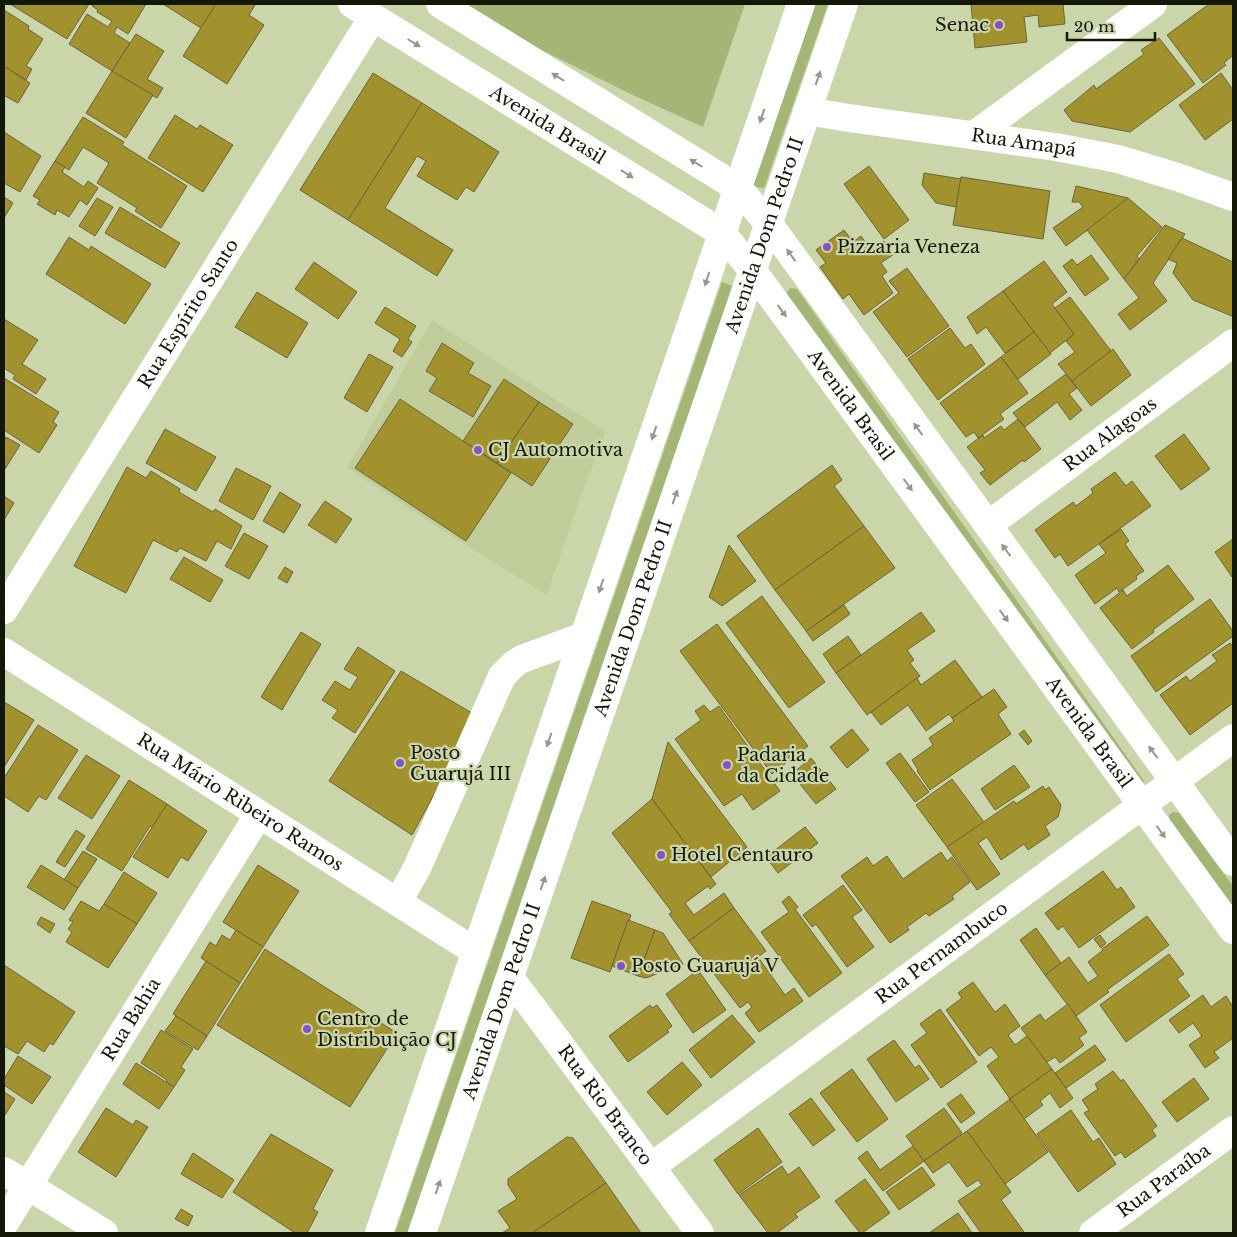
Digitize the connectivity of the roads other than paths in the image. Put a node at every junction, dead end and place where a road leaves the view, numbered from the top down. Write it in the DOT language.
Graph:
graph roads {
  1 [pos="440,4"];
  2 [pos="801,4"];
  3 [pos="844,4"];
  4 [pos="1153,4"];
  5 [pos="362,10"];
  6 [pos="807,111"];
  7 [pos="974,135"];
  8 [pos="738,188"];
  9 [pos="1233,197"];
  10 [pos="769,224"];
  11 [pos="722,233"];
  12 [pos="753,271"];
  13 [pos="1233,343"];
  14 [pos="988,525"];
  15 [pos="4,610"];
  16 [pos="584,636"];
  17 [pos="4,652"];
  18 [pos="1233,738"];
  19 [pos="1174,781"];
  20 [pos="1142,805"];
  21 [pos="259,814"];
  22 [pos="1233,862"];
  23 [pos="398,902"];
  24 [pos="1233,930"];
  25 [pos="476,952"];
  26 [pos="510,978"];
  27 [pos="1233,1130"];
  28 [pos="651,1167"];
  29 [pos="4,1171"];
  30 [pos="28,1186"];
  31 [pos="4,1224"];
  32 [pos="104,1233"];
  33 [pos="379,1233"];
  34 [pos="422,1233"];
  35 [pos="700,1233"];
  36 [pos="1093,1233"];
  8 -- 1 [label="main road, one-way"];
  2 -- 8 [label="main road, one-way"];
  6 -- 3 [label="main road, Avenida Dom Pedro II, one-way"];
  4 -- 7 [label="main road"];
  5 -- 11 [label="main road, Avenida Brasil, one-way"];
  5 -- 15 [label="main road, Rua Espírito Santo"];
  6 -- 7 [label="main road, Rua Amapá"];
  6 -- 10 [label="main road, Avenida Dom Pedro II"];
  7 -- 9 [label="main road, Rua Amapá"];
  8 -- 10 [label="main road"];
  8 -- 11 [label="main road"];
  10 -- 12 [label="main road, Avenida Dom Pedro II"];
  14 -- 10 [label="main road, one-way"];
  11 -- 12 [label="main road, Avenida Brasil"];
  11 -- 16 [label="main road, one-way"];
  12 -- 20 [label="main road, Avenida Brasil, one-way"];
  26 -- 12 [label="main road, Avenida Dom Pedro II, one-way"];
  13 -- 14 [label="main road, Rua Alagoas"];
  19 -- 14 [label="main road, one-way"];
  16 -- 23 [label="main road"];
  16 -- 25 [label="main road, one-way"];
  17 -- 21 [label="main road, Rua Mário Ribeiro Ramos"];
  18 -- 19 [label="main road, Rua Pernambuco"];
  19 -- 20 [label="main road, Rua Pernambuco"];
  19 -- 22 [label="main road"];
  20 -- 24 [label="main road, Avenida Brasil, one-way"];
  20 -- 28 [label="main road, Rua Pernambuco"];
  21 -- 23 [label="main road, Rua Mário Ribeiro Ramos"];
  21 -- 30 [label="main road, Rua Bahia"];
  23 -- 25 [label="main road, Rua Mário Ribeiro Ramos"];
  25 -- 33 [label="main road"];
  26 -- 28 [label="main road, Rua Rio Branco"];
  34 -- 26 [label="main road, Avenida Dom Pedro II, one-way"];
  27 -- 36 [label="main road, Rua Paraíba"];
  28 -- 35 [label="main road, Rua Rio Branco"];
  29 -- 30 [label="main road"];
  30 -- 31 [label="main road, Rua Bahia"];
  30 -- 32 [label="main road"];
}
